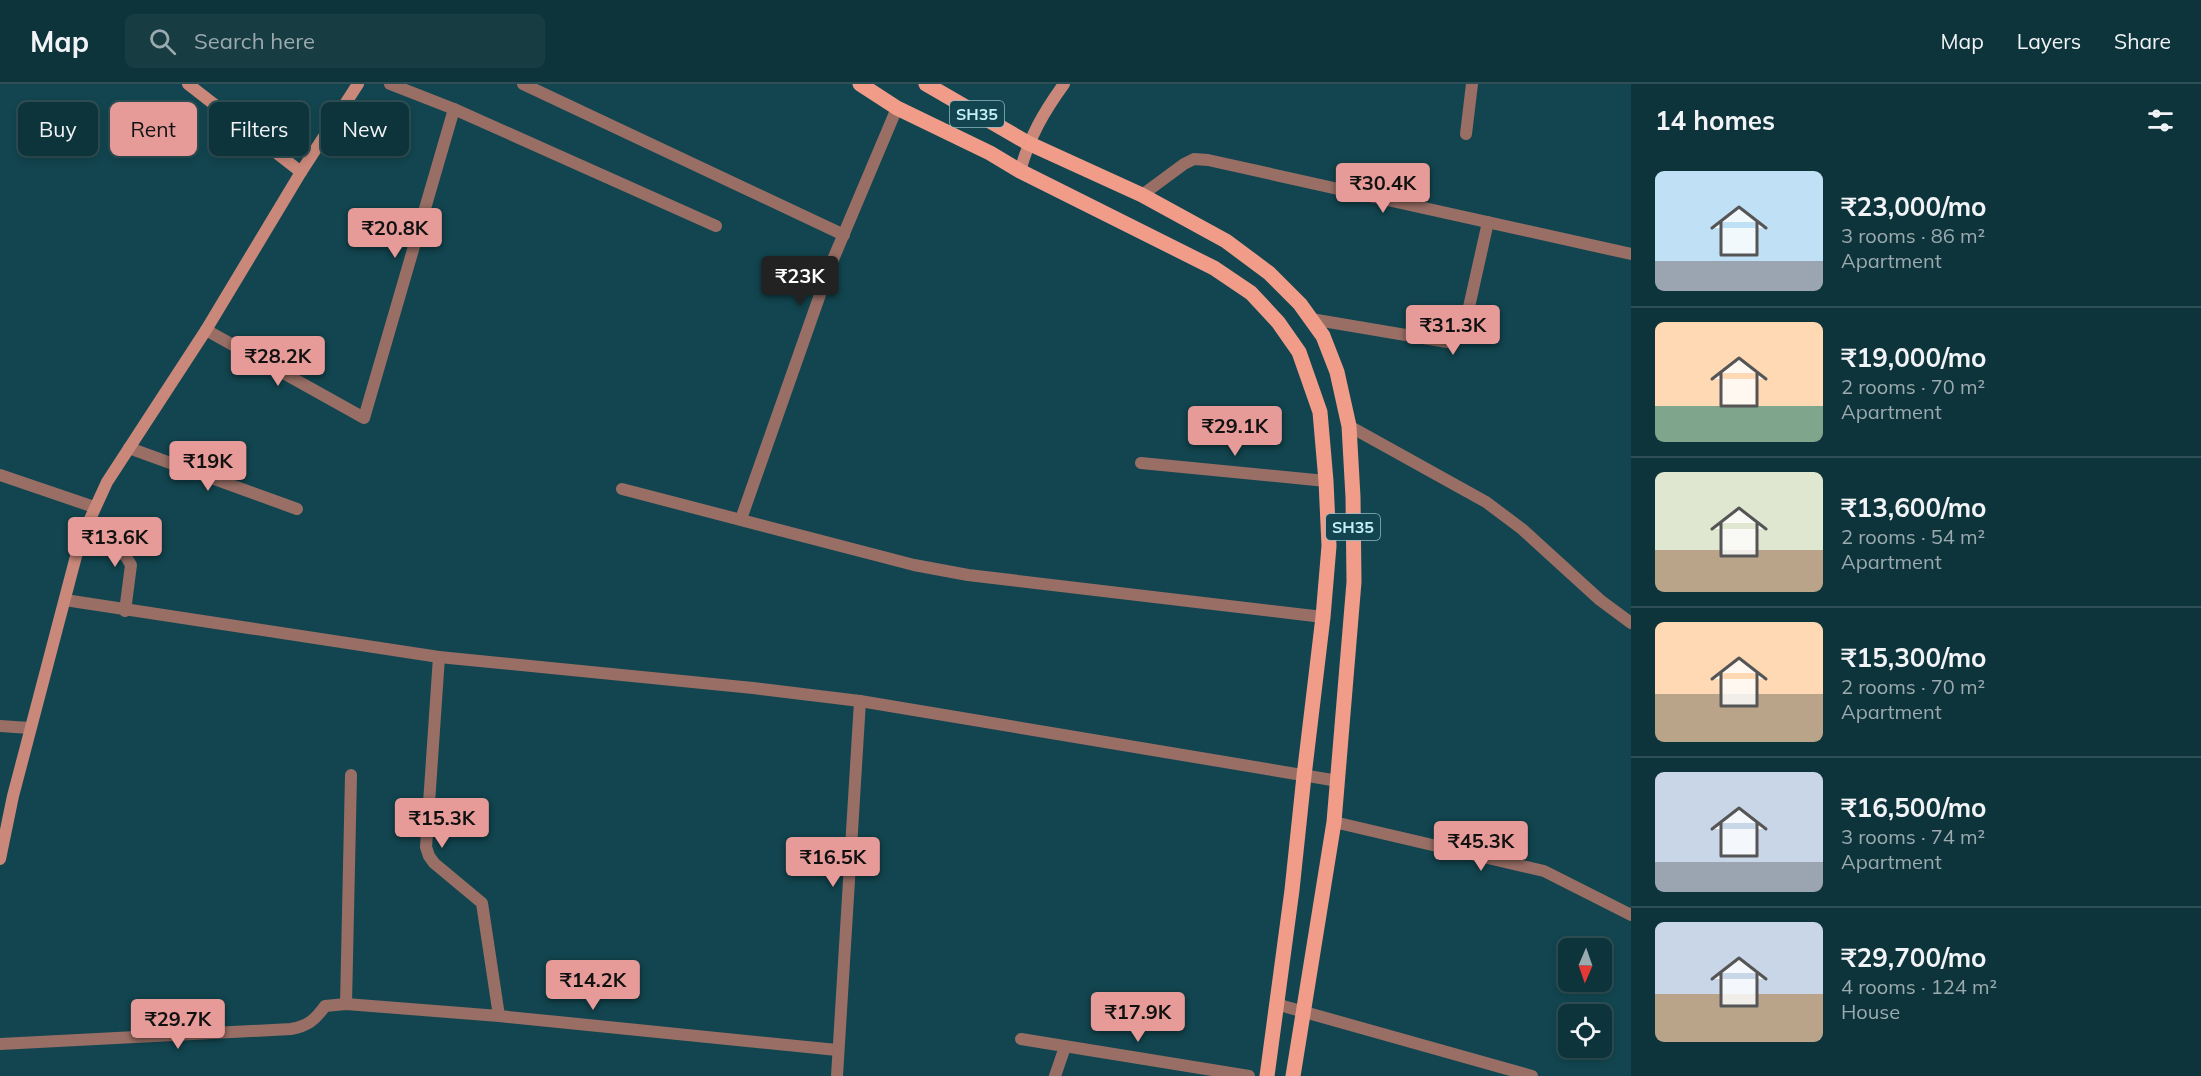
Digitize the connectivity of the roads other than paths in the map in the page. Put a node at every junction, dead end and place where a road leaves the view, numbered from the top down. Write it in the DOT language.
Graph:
graph roads {
  1 [pos="188,84"];
  2 [pos="358,84"];
  3 [pos="390,84"];
  4 [pos="523,84"];
  5 [pos="860,84"];
  6 [pos="926,84"];
  7 [pos="1064,84"];
  8 [pos="1472,84"];
  9 [pos="897,108"];
  10 [pos="454,110"];
  11 [pos="1466,134"];
  12 [pos="1028,143"];
  13 [pos="1020,171"];
  14 [pos="301,172"];
  15 [pos="1142,195"];
  16 [pos="1488,222"];
  17 [pos="716,226"];
  18 [pos="844,235"];
  19 [pos="1631,254"];
  20 [pos="1311,319"];
  21 [pos="206,330"];
  22 [pos="1349,426"];
  23 [pos="129,448"];
  24 [pos="1140,463"];
  25 [pos="0,475"];
  26 [pos="1326,481"];
  27 [pos="622,489"];
  28 [pos="94,507"];
  29 [pos="297,509"];
  30 [pos="741,519"];
  31 [pos="80,541"];
  32 [pos="65,600"];
  33 [pos="125,611"];
  34 [pos="1323,617"];
  35 [pos="1631,624"];
  36 [pos="439,657"];
  37 [pos="860,701"];
  38 [pos="0,726"];
  39 [pos="30,729"];
  40 [pos="351,775"];
  41 [pos="1304,776"];
  42 [pos="1338,781"];
  43 [pos="1334,822"];
  44 [pos="0,859"];
  45 [pos="1631,915"];
  46 [pos="346,1004"];
  47 [pos="1276,1005"];
  48 [pos="1305,1012"];
  49 [pos="499,1017"];
  50 [pos="1021,1040"];
  51 [pos="0,1044"];
  52 [pos="1065,1047"];
  53 [pos="837,1050"];
  54 [pos="837,1076"];
  55 [pos="1054,1076"];
  56 [pos="1250,1076"];
  57 [pos="1267,1076"];
  58 [pos="1293,1076"];
  59 [pos="1532,1076"];
  1 -- 14 [label="street"];
  2 -- 14 [label="street"];
  3 -- 10 [label="street"];
  4 -- 18 [label="street"];
  5 -- 9 [label="main road, SH35"];
  6 -- 12 [label="main road, SH35"];
  7 -- 12 [label="street"];
  8 -- 11 [label="street"];
  9 -- 13 [label="main road, SH35"];
  9 -- 18 [label="street"];
  10 -- 17 [label="street"];
  10 -- 21 [label="street"];
  12 -- 13 [label="street"];
  12 -- 15 [label="main road, SH35"];
  13 -- 26 [label="main road, SH35"];
  14 -- 21 [label="street"];
  15 -- 16 [label="street"];
  15 -- 20 [label="main road, SH35"];
  16 -- 19 [label="street"];
  16 -- 20 [label="street"];
  18 -- 30 [label="street"];
  20 -- 22 [label="main road, SH35"];
  21 -- 23 [label="street"];
  22 -- 35 [label="street"];
  22 -- 42 [label="main road, SH35"];
  23 -- 28 [label="street"];
  23 -- 29 [label="street"];
  24 -- 26 [label="street"];
  25 -- 28 [label="street"];
  26 -- 34 [label="main road, SH35"];
  27 -- 30 [label="street"];
  28 -- 31 [label="street"];
  30 -- 34 [label="street"];
  31 -- 32 [label="street"];
  31 -- 33 [label="street"];
  32 -- 33 [label="street"];
  32 -- 39 [label="street"];
  33 -- 36 [label="street"];
  34 -- 41 [label="main road, SH35"];
  36 -- 37 [label="street"];
  36 -- 49 [label="street"];
  37 -- 41 [label="street"];
  37 -- 53 [label="street"];
  38 -- 39 [label="street"];
  39 -- 44 [label="street"];
  40 -- 46 [label="street"];
  41 -- 42 [label="street"];
  41 -- 47 [label="main road, SH35"];
  42 -- 43 [label="main road, SH35"];
  43 -- 45 [label="street"];
  43 -- 48 [label="main road, SH35"];
  46 -- 49 [label="street"];
  46 -- 51 [label="street"];
  47 -- 48 [label="street"];
  47 -- 57 [label="main road, SH35"];
  48 -- 58 [label="main road, SH35"];
  48 -- 59 [label="street"];
  49 -- 53 [label="street"];
  50 -- 52 [label="street"];
  52 -- 55 [label="street"];
  52 -- 56 [label="street"];
  53 -- 54 [label="street"];
}
